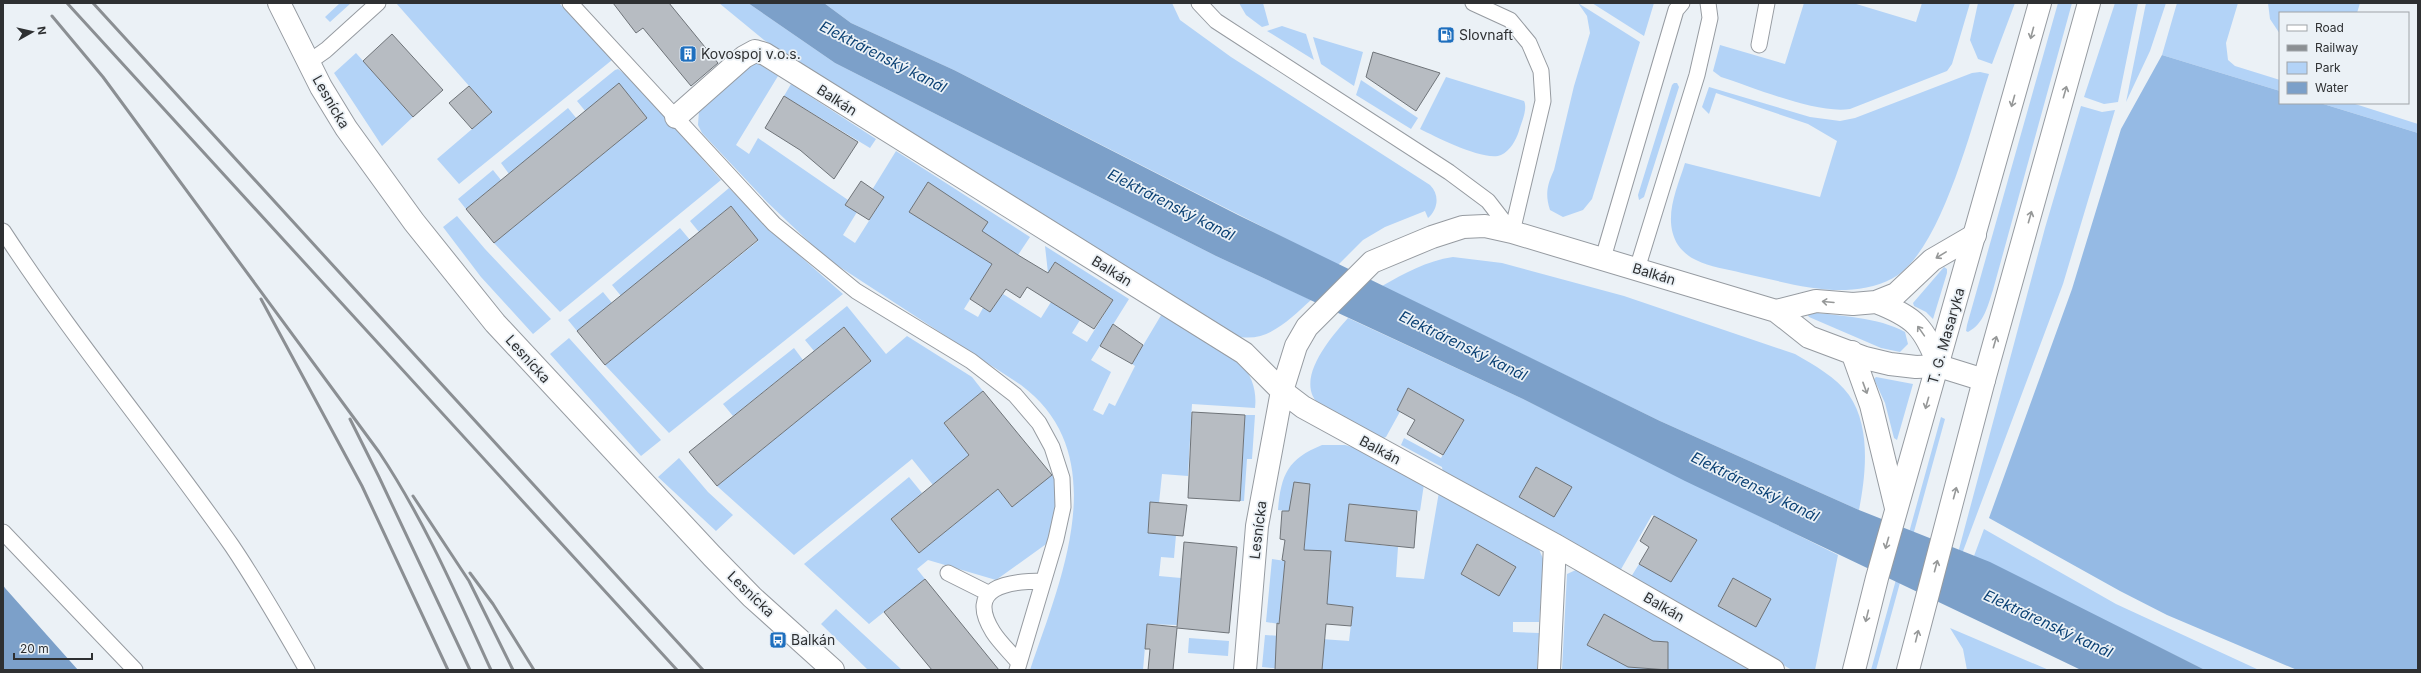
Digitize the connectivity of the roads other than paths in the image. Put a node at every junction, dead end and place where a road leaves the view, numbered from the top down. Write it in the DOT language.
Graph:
graph roads {
  1 [pos="280,3"];
  2 [pos="378,3"];
  3 [pos="570,3"];
  4 [pos="1199,3"];
  5 [pos="1473,3"];
  6 [pos="1682,3"];
  7 [pos="1708,3"];
  8 [pos="1767,3"];
  9 [pos="2040,3"];
  10 [pos="2089,3"];
  11 [pos="1759,45"];
  12 [pos="309,62"];
  13 [pos="676,117"];
  14 [pos="3,230"];
  15 [pos="1512,232"];
  16 [pos="1975,235"];
  17 [pos="1603,258"];
  18 [pos="1372,262"];
  19 [pos="1637,269"];
  20 [pos="1876,302"];
  21 [pos="1776,311"];
  22 [pos="1852,352"];
  23 [pos="1938,366"];
  24 [pos="1984,380"];
  25 [pos="1282,391"];
  26 [pos="1896,508"];
  27 [pos="3,532"];
  28 [pos="1555,545"];
  29 [pos="948,573"];
  30 [pos="1043,581"];
  31 [pos="988,593"];
  32 [pos="1018,666"];
  33 [pos="135,670"];
  34 [pos="307,670"];
  35 [pos="833,670"];
  36 [pos="1245,670"];
  37 [pos="1549,670"];
  38 [pos="1773,670"];
  39 [pos="1854,670"];
  40 [pos="1908,670"];
  1 -- 12 [label="street, Lesnícka"];
  2 -- 12 [label="lane"];
  3 -- 13 [label="lane"];
  4 -- 15 [label="lane"];
  5 -- 15 [label="lane"];
  6 -- 17 [label="lane"];
  7 -- 19 [label="lane"];
  8 -- 11 [label="lane"];
  9 -- 16 [label="street, T. G. Masaryka, one-way"];
  24 -- 10 [label="street, one-way"];
  12 -- 35 [label="street, Lesnícka"];
  13 -- 25 [label="street, Balkán"];
  13 -- 30 [label="lane"];
  14 -- 34 [label="lane"];
  15 -- 17 [label="street, Balkán"];
  15 -- 18 [label="street, Balkán"];
  16 -- 20 [label="street, one-way"];
  16 -- 23 [label="street, T. G. Masaryka"];
  17 -- 19 [label="street, Balkán"];
  18 -- 25 [label="street, Lesnícka"];
  19 -- 21 [label="street, Balkán"];
  20 -- 21 [label="street, one-way"];
  23 -- 20 [label="street, one-way"];
  21 -- 22 [label="street, Balkán"];
  22 -- 23 [label="street, Balkán"];
  22 -- 26 [label="street, one-way"];
  23 -- 24 [label="street, Balkán"];
  23 -- 26 [label="street, T. G. Masaryka, one-way"];
  40 -- 24 [label="street, one-way"];
  25 -- 28 [label="street, Balkán"];
  25 -- 36 [label="street, Lesnícka"];
  26 -- 39 [label="street, T. G. Masaryka, one-way"];
  27 -- 33 [label="lane"];
  28 -- 37 [label="street"];
  28 -- 38 [label="street, Balkán"];
  29 -- 31 [label="lane"];
  30 -- 31 [label="lane"];
  30 -- 32 [label="lane"];
  31 -- 32 [label="lane"];
}
